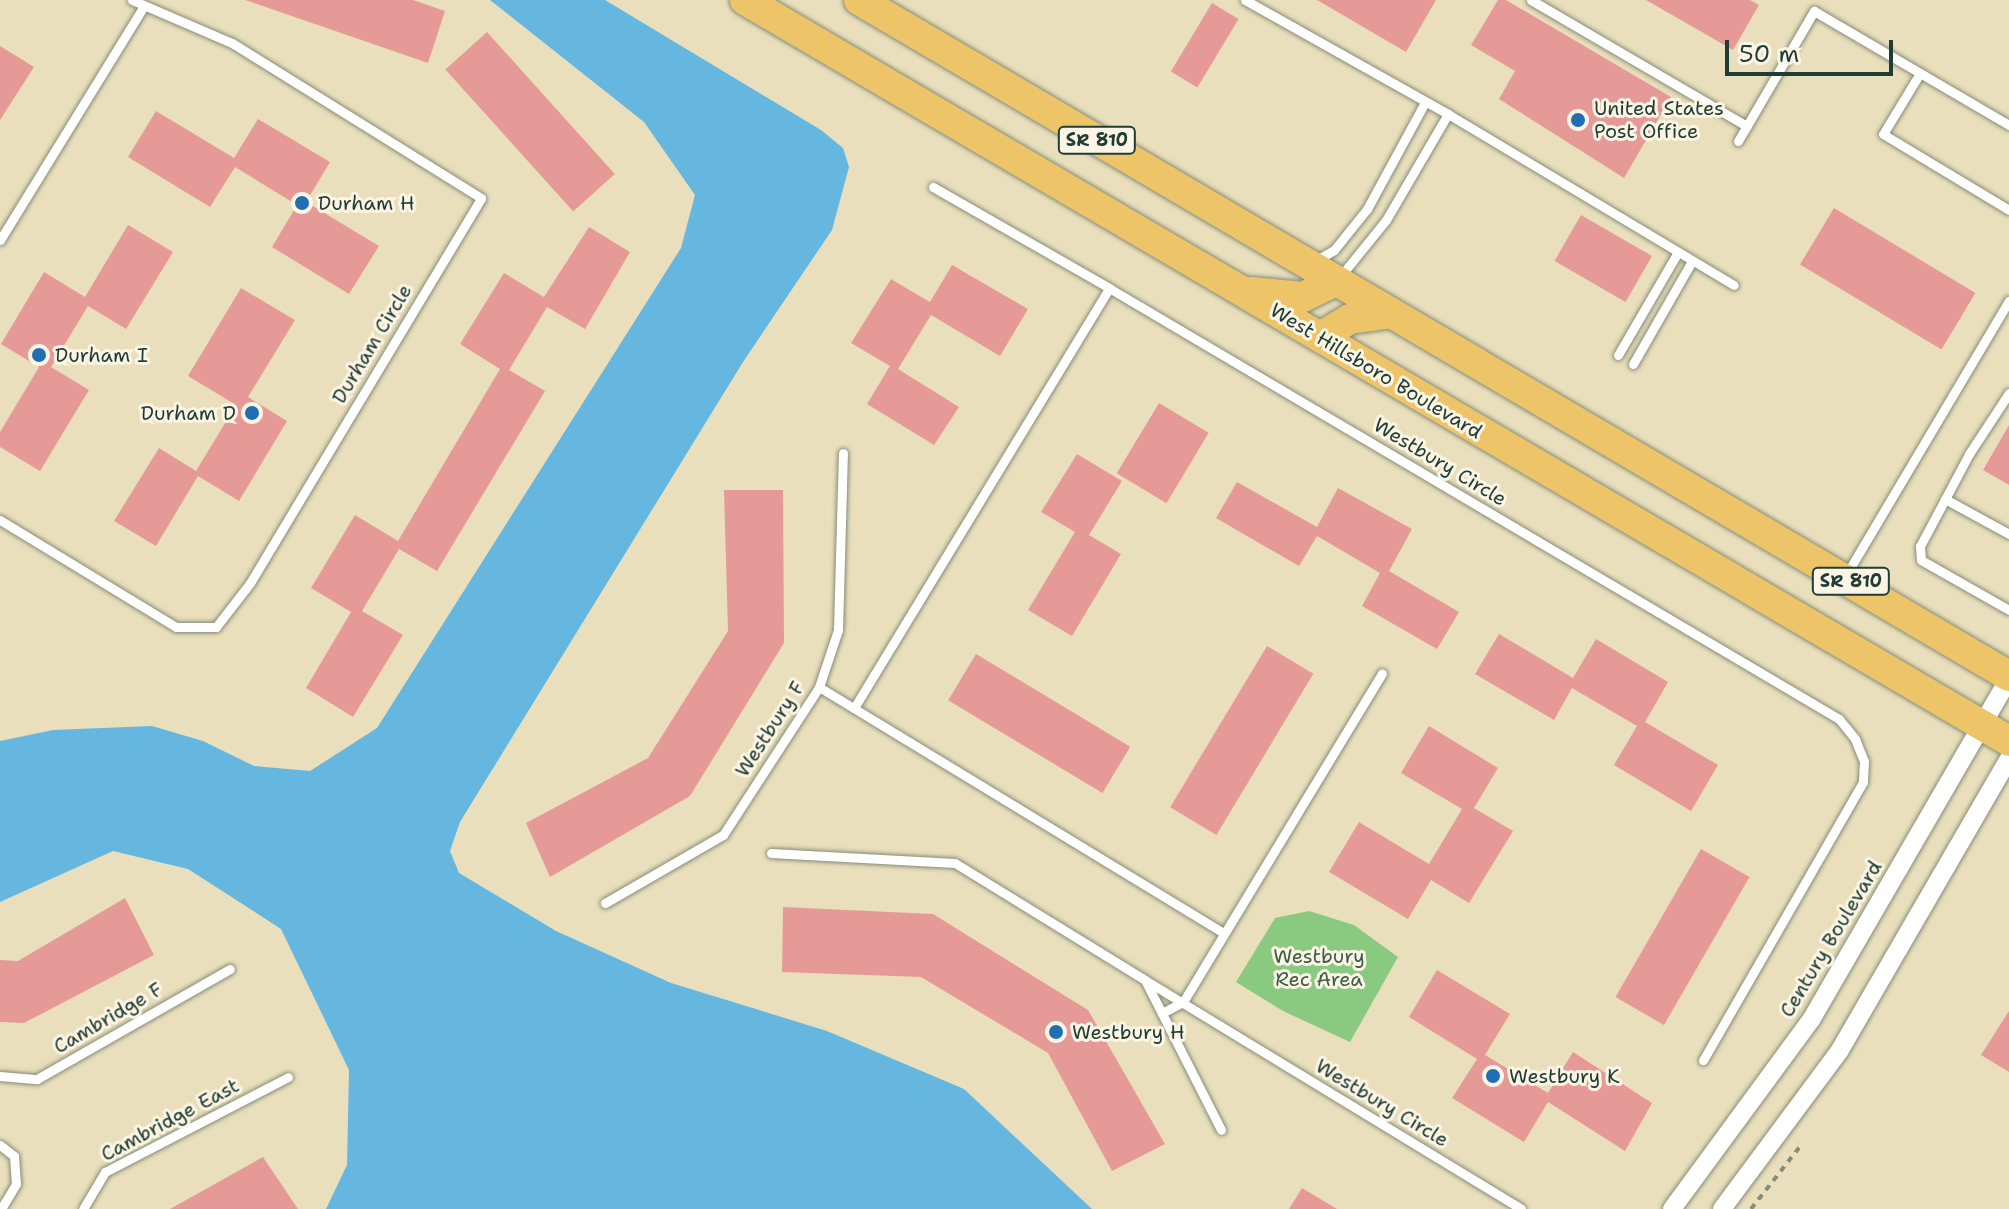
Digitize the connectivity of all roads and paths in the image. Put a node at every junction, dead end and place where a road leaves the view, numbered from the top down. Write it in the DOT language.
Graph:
graph roads {
  1 [pos="132,0"];
  2 [pos="745,0"];
  3 [pos="859,0"];
  4 [pos="1245,0"];
  5 [pos="1531,0"];
  6 [pos="144,6"];
  7 [pos="1920,73"];
  8 [pos="1425,102"];
  9 [pos="1448,114"];
  10 [pos="2009,125"];
  11 [pos="1747,126"];
  12 [pos="1738,141"];
  13 [pos="933,187"];
  14 [pos="2009,210"];
  15 [pos="0,240"];
  16 [pos="1678,252"];
  17 [pos="1692,261"];
  18 [pos="1308,264"];
  19 [pos="1336,281"];
  20 [pos="1734,285"];
  21 [pos="1109,288"];
  22 [pos="1241,291"];
  23 [pos="2009,301"];
  24 [pos="1392,313"];
  25 [pos="1320,337"];
  26 [pos="1618,355"];
  27 [pos="1633,364"];
  28 [pos="2009,393"];
  29 [pos="843,453"];
  30 [pos="1945,499"];
  31 [pos="0,520"];
  32 [pos="2009,534"];
  33 [pos="1844,578"];
  34 [pos="2009,610"];
  35 [pos="1382,674"];
  36 [pos="2009,678"];
  37 [pos="819,687"];
  38 [pos="854,708"];
  39 [pos="1981,725"];
  40 [pos="2009,741"];
  41 [pos="2009,758"];
  42 [pos="771,853"];
  43 [pos="605,903"];
  44 [pos="1224,933"];
  45 [pos="230,969"];
  46 [pos="1145,980"];
  47 [pos="1183,1002"];
  48 [pos="1162,1013"];
  49 [pos="1703,1060"];
  50 [pos="0,1076"];
  51 [pos="288,1077"];
  52 [pos="1221,1130"];
  53 [pos="1802,1144"];
  54 [pos="0,1145"];
  55 [pos="1,1209"];
  56 [pos="83,1209"];
  57 [pos="1521,1209"];
  58 [pos="1672,1209"];
  59 [pos="1722,1209"];
  60 [pos="1751,1209"];
  1 -- 6 [label="lane, Durham Circle"];
  2 -- 22 [label="main road, West Hillsboro Boulevard / SR 810"];
  3 -- 18 [label="main road, SR 810"];
  4 -- 8 [label="lane"];
  5 -- 11 [label="lane"];
  6 -- 15 [label="lane"];
  6 -- 31 [label="lane, Durham Circle"];
  7 -- 10 [label="lane"];
  7 -- 11 [label="lane"];
  7 -- 14 [label="lane"];
  8 -- 9 [label="lane"];
  8 -- 18 [label="lane"];
  9 -- 16 [label="lane"];
  9 -- 19 [label="lane"];
  11 -- 12 [label="lane"];
  13 -- 21 [label="lane, Westbury Circle"];
  16 -- 17 [label="lane"];
  16 -- 26 [label="lane"];
  17 -- 20 [label="lane"];
  17 -- 27 [label="lane"];
  18 -- 19 [label="main road, SR 810"];
  19 -- 22 [label="main road"];
  19 -- 24 [label="main road, SR 810"];
  21 -- 38 [label="lane"];
  21 -- 49 [label="lane, Westbury Circle"];
  22 -- 25 [label="main road, West Hillsboro Boulevard / SR 810"];
  23 -- 33 [label="lane"];
  24 -- 25 [label="main road"];
  24 -- 33 [label="main road, SR 810"];
  25 -- 39 [label="main road, West Hillsboro Boulevard / SR 810"];
  28 -- 30 [label="lane"];
  29 -- 37 [label="lane, Westbury F"];
  30 -- 32 [label="lane"];
  30 -- 34 [label="lane"];
  33 -- 36 [label="main road, SR 810"];
  35 -- 44 [label="lane"];
  36 -- 39 [label="street, Century Boulevard"];
  37 -- 38 [label="lane"];
  37 -- 43 [label="lane, Westbury F"];
  38 -- 44 [label="lane"];
  39 -- 40 [label="main road, West Hillsboro Boulevard / SR 810"];
  39 -- 58 [label="street, Century Boulevard"];
  41 -- 59 [label="street"];
  42 -- 46 [label="lane"];
  44 -- 47 [label="lane"];
  45 -- 50 [label="lane, Cambridge F"];
  46 -- 47 [label="lane, Westbury Circle"];
  46 -- 48 [label="lane"];
  47 -- 48 [label="lane"];
  47 -- 57 [label="lane, Westbury Circle"];
  48 -- 52 [label="lane"];
  51 -- 56 [label="lane, Cambridge East"];
  53 -- 60 [label="path"];
  54 -- 55 [label="lane"];
}
